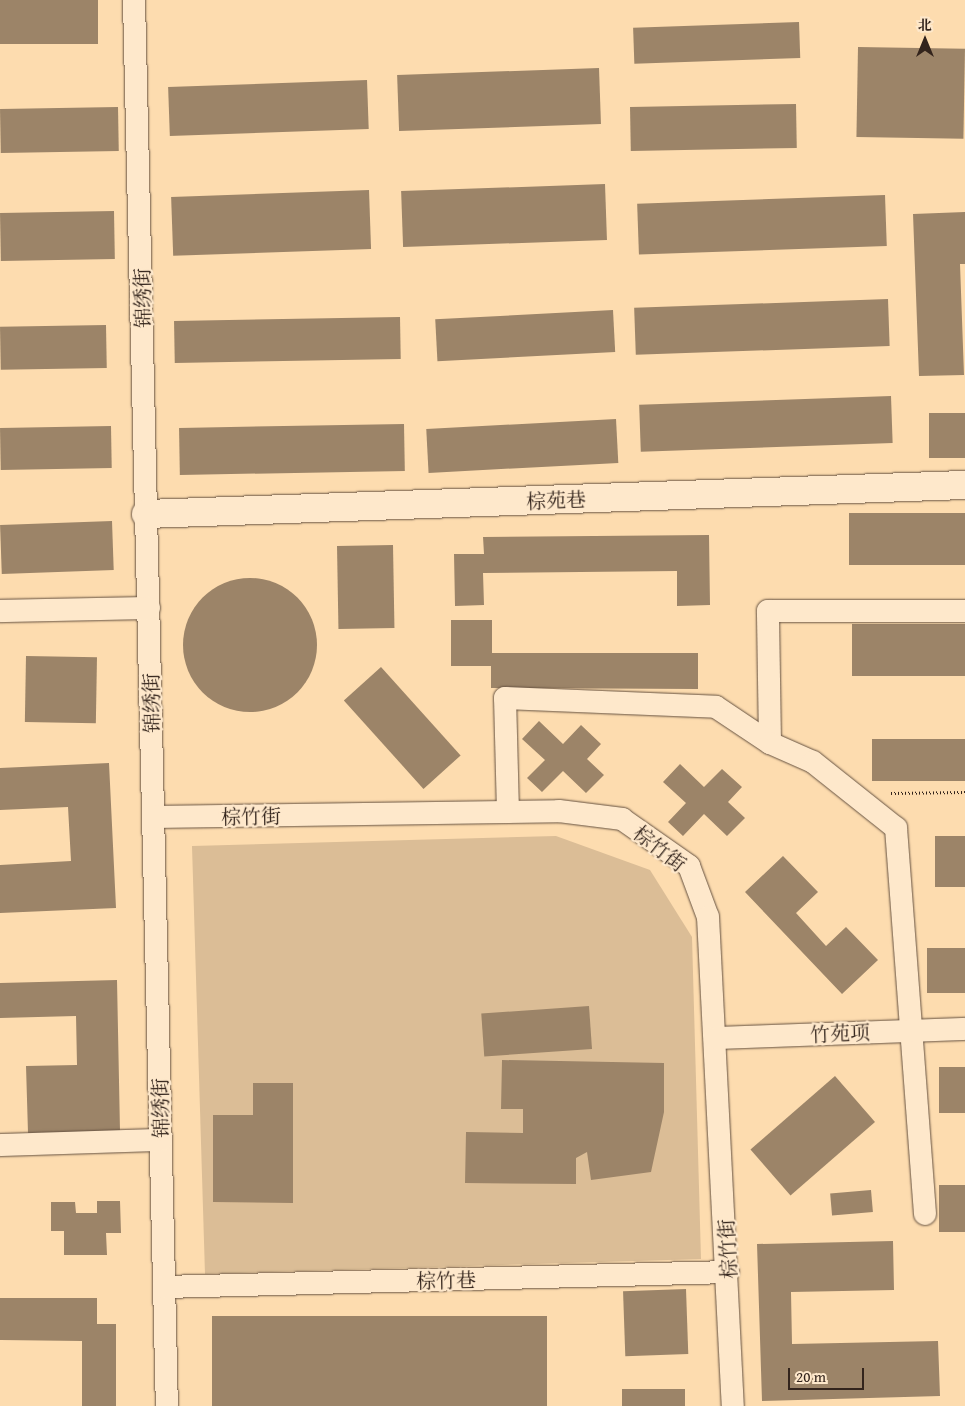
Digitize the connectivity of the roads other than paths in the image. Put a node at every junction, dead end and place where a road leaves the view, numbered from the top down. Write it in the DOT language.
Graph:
graph roads {
  1 [pos="134,0"];
  2 [pos="965,485"];
  3 [pos="146,514"];
  4 [pos="149,608"];
  5 [pos="0,611"];
  6 [pos="965,611"];
  7 [pos="770,743"];
  8 [pos="508,812"];
  9 [pos="153,817"];
  10 [pos="965,1028"];
  11 [pos="912,1030"];
  12 [pos="715,1038"];
  13 [pos="161,1140"];
  14 [pos="0,1145"];
  15 [pos="925,1214"];
  16 [pos="728,1272"];
  17 [pos="164,1287"];
  18 [pos="167,1406"];
  19 [pos="733,1406"];
  1 -- 3 [label="street, 锦绣街"];
  2 -- 3 [label="street, 棕苑巷"];
  3 -- 4 [label="street, 锦绣街"];
  4 -- 5 [label="street"];
  4 -- 9 [label="street, 锦绣街"];
  6 -- 7 [label="street"];
  7 -- 8 [label="street"];
  7 -- 11 [label="street"];
  8 -- 9 [label="street, 棕竹街"];
  8 -- 12 [label="street, 棕竹街"];
  9 -- 13 [label="street, 锦绣街"];
  10 -- 11 [label="street, 竹苑项"];
  11 -- 12 [label="street, 竹苑项"];
  11 -- 15 [label="street"];
  12 -- 16 [label="street, 棕竹街"];
  13 -- 14 [label="street"];
  13 -- 17 [label="street, 锦绣街"];
  16 -- 17 [label="street, 棕竹巷"];
  16 -- 19 [label="street, 棕竹街"];
  17 -- 18 [label="street, 锦绣街"];
}
